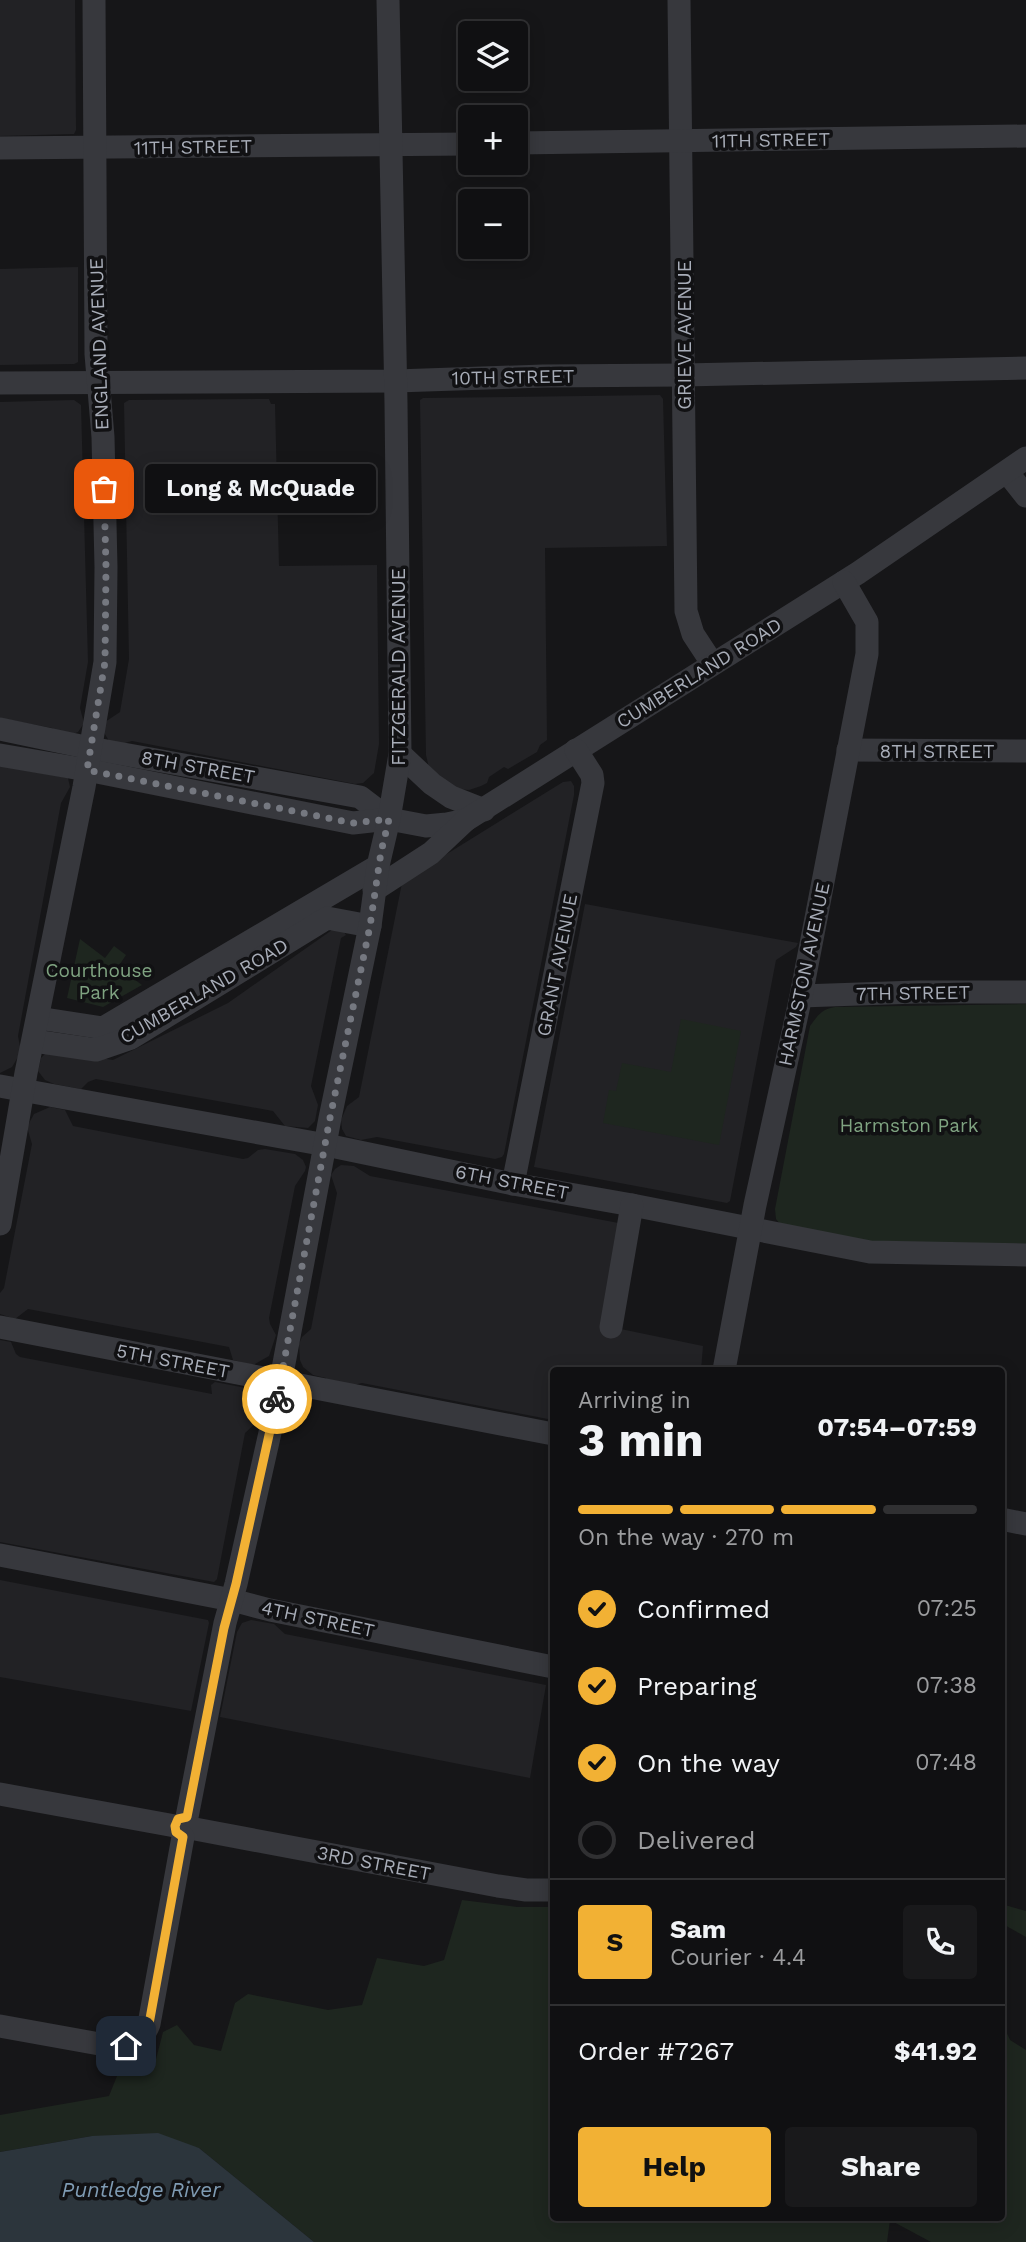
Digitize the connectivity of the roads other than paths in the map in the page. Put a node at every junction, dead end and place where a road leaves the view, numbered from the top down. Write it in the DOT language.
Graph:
graph roads {
  1 [pos="94,0"];
  2 [pos="388,0"];
  3 [pos="679,0"];
  4 [pos="1026,136"];
  5 [pos="681,141"];
  6 [pos="528,143"];
  7 [pos="458,144"];
  8 [pos="390,145"];
  9 [pos="0,148"];
  10 [pos="94,148"];
  11 [pos="1026,368"];
  12 [pos="684,375"];
  13 [pos="99,381"];
  14 [pos="396,381"];
  15 [pos="0,383"];
  16 [pos="1017,465"];
  17 [pos="1026,496"];
  18 [pos="844,582"];
  19 [pos="712,663"];
  20 [pos="0,729"];
  21 [pos="576,750"];
  22 [pos="848,750"];
  23 [pos="1026,751"];
  24 [pos="400,754"];
  25 [pos="0,755"];
  26 [pos="89,759"];
  27 [pos="475,815"];
  28 [pos="389,819"];
  29 [pos="378,866"];
  30 [pos="374,890"];
  31 [pos="370,926"];
  32 [pos="1026,992"];
  33 [pos="801,996"];
  34 [pos="37,1018"];
  35 [pos="34,1041"];
  36 [pos="0,1086"];
  37 [pos="24,1090"];
  38 [pos="326,1145"];
  39 [pos="513,1184"];
  40 [pos="632,1205"];
  41 [pos="0,1224"];
  42 [pos="750,1229"];
  43 [pos="1026,1255"];
  44 [pos="0,1327"];
  45 [pos="611,1327"];
  46 [pos="725,1367"];
  47 [pos="280,1382"];
  48 [pos="550,1433"];
  49 [pos="1005,1521"];
  50 [pos="1026,1524"];
  51 [pos="0,1555"];
  52 [pos="232,1601"];
  53 [pos="550,1666"];
  54 [pos="0,1794"];
  55 [pos="185,1827"];
  56 [pos="550,1890"];
  57 [pos="0,2026"];
  1 -- 10 [label="street, ENGLAND AVENUE"];
  2 -- 8 [label="street, FITZGERALD AVENUE"];
  3 -- 5 [label="street, GRIEVE AVENUE"];
  4 -- 5 [label="street, 11TH STREET"];
  5 -- 6 [label="street, 11TH STREET"];
  5 -- 12 [label="street, GRIEVE AVENUE"];
  7 -- 8 [label="street, 11TH STREET"];
  8 -- 10 [label="street, 11TH STREET"];
  8 -- 14 [label="street, FITZGERALD AVENUE"];
  9 -- 10 [label="street, 11TH STREET"];
  10 -- 13 [label="street, ENGLAND AVENUE"];
  11 -- 12 [label="street, 10TH STREET"];
  12 -- 14 [label="street, 10TH STREET"];
  12 -- 19 [label="street, GRIEVE AVENUE"];
  13 -- 14 [label="street, 10TH STREET"];
  13 -- 15 [label="street, 10TH STREET"];
  13 -- 26 [label="street, ENGLAND AVENUE"];
  14 -- 24 [label="street, FITZGERALD AVENUE"];
  16 -- 17 [label="street"];
  16 -- 18 [label="street, CUMBERLAND ROAD"];
  18 -- 19 [label="street, CUMBERLAND ROAD"];
  18 -- 22 [label="street, HARMSTON AVENUE"];
  19 -- 21 [label="street, CUMBERLAND ROAD"];
  20 -- 26 [label="street, 8TH STREET"];
  21 -- 27 [label="street, CUMBERLAND ROAD"];
  21 -- 39 [label="street, GRANT AVENUE"];
  22 -- 23 [label="street, 8TH STREET"];
  22 -- 33 [label="street, HARMSTON AVENUE"];
  24 -- 27 [label="street"];
  24 -- 28 [label="street, FITZGERALD AVENUE"];
  25 -- 26 [label="street, 8TH STREET"];
  26 -- 28 [label="street, 8TH STREET"];
  26 -- 34 [label="street, ENGLAND AVENUE"];
  27 -- 28 [label="street, 8TH STREET"];
  27 -- 30 [label="street, CUMBERLAND ROAD"];
  28 -- 29 [label="street, FITZGERALD AVENUE"];
  29 -- 30 [label="street, FITZGERALD AVENUE"];
  29 -- 34 [label="street, CUMBERLAND ROAD"];
  30 -- 31 [label="street, FITZGERALD AVENUE"];
  31 -- 35 [label="street, CUMBERLAND ROAD"];
  31 -- 38 [label="street, FITZGERALD AVENUE"];
  32 -- 33 [label="street, 7TH STREET"];
  33 -- 42 [label="street, HARMSTON AVENUE"];
  34 -- 35 [label="street, ENGLAND AVENUE"];
  35 -- 37 [label="street, ENGLAND AVENUE"];
  36 -- 37 [label="street, 6TH STREET"];
  37 -- 38 [label="street, 6TH STREET"];
  37 -- 41 [label="street, ENGLAND AVENUE"];
  38 -- 39 [label="street, 6TH STREET"];
  38 -- 47 [label="street, FITZGERALD AVENUE"];
  39 -- 40 [label="street, 6TH STREET"];
  40 -- 42 [label="street, 6TH STREET"];
  40 -- 45 [label="street"];
  42 -- 43 [label="street, 6TH STREET"];
  42 -- 46 [label="street, HARMSTON AVENUE"];
  44 -- 47 [label="street, 5TH STREET"];
  47 -- 48 [label="street, 5TH STREET"];
  47 -- 52 [label="street, FITZGERALD AVENUE"];
  49 -- 50 [label="street"];
  51 -- 52 [label="street, 4TH STREET"];
  52 -- 53 [label="street, 4TH STREET"];
  52 -- 55 [label="street, FITZGERALD AVENUE"];
  54 -- 55 [label="street, 3RD STREET"];
  55 -- 56 [label="street, 3RD STREET"];
  55 -- 57 [label="street, FITZGERALD AVENUE"];
}
